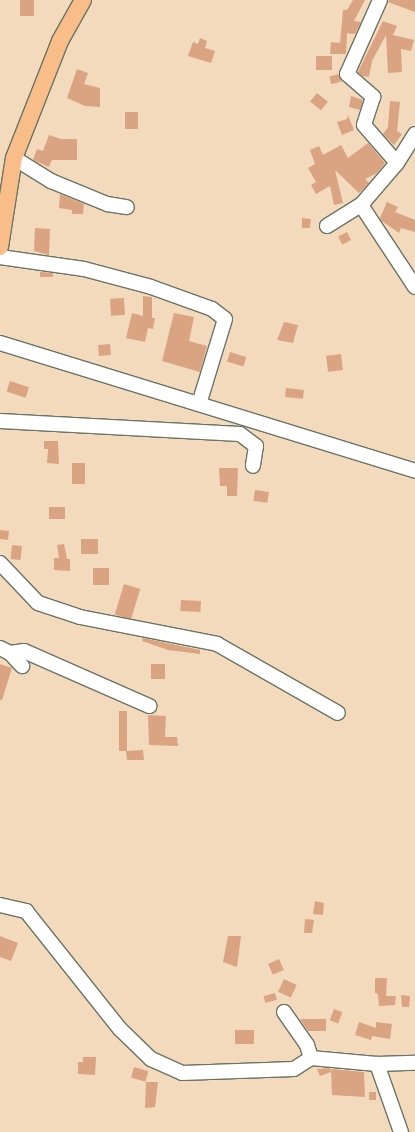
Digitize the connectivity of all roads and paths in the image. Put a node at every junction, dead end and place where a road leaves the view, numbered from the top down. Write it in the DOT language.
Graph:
graph roads {
  1 [pos="82,0"];
  2 [pos="380,0"];
  3 [pos="415,134"];
  4 [pos="14,158"];
  5 [pos="397,163"];
  6 [pos="4,193"];
  7 [pos="361,205"];
  8 [pos="127,207"];
  9 [pos="327,226"];
  10 [pos="0,247"];
  11 [pos="0,257"];
  12 [pos="415,287"];
  13 [pos="0,343"];
  14 [pos="199,404"];
  15 [pos="0,421"];
  16 [pos="252,466"];
  17 [pos="415,471"];
  18 [pos="0,563"];
  19 [pos="5,650"];
  20 [pos="22,666"];
  21 [pos="149,706"];
  22 [pos="338,713"];
  23 [pos="0,905"];
  24 [pos="284,1012"];
  25 [pos="310,1058"];
  26 [pos="415,1063"];
  27 [pos="377,1064"];
  28 [pos="401,1132"];
  1 -- 4 [label="main road"];
  2 -- 5 [label="street"];
  3 -- 5 [label="street"];
  4 -- 6 [label="main road"];
  4 -- 8 [label="street"];
  5 -- 7 [label="street"];
  6 -- 10 [label="main road"];
  7 -- 9 [label="street"];
  7 -- 12 [label="street"];
  11 -- 14 [label="street"];
  13 -- 14 [label="street"];
  14 -- 17 [label="street"];
  15 -- 16 [label="street"];
  18 -- 22 [label="street"];
  19 -- 20 [label="street"];
  19 -- 21 [label="street"];
  23 -- 25 [label="street"];
  24 -- 25 [label="street"];
  25 -- 27 [label="street"];
  26 -- 27 [label="street"];
  27 -- 28 [label="street"];
}
